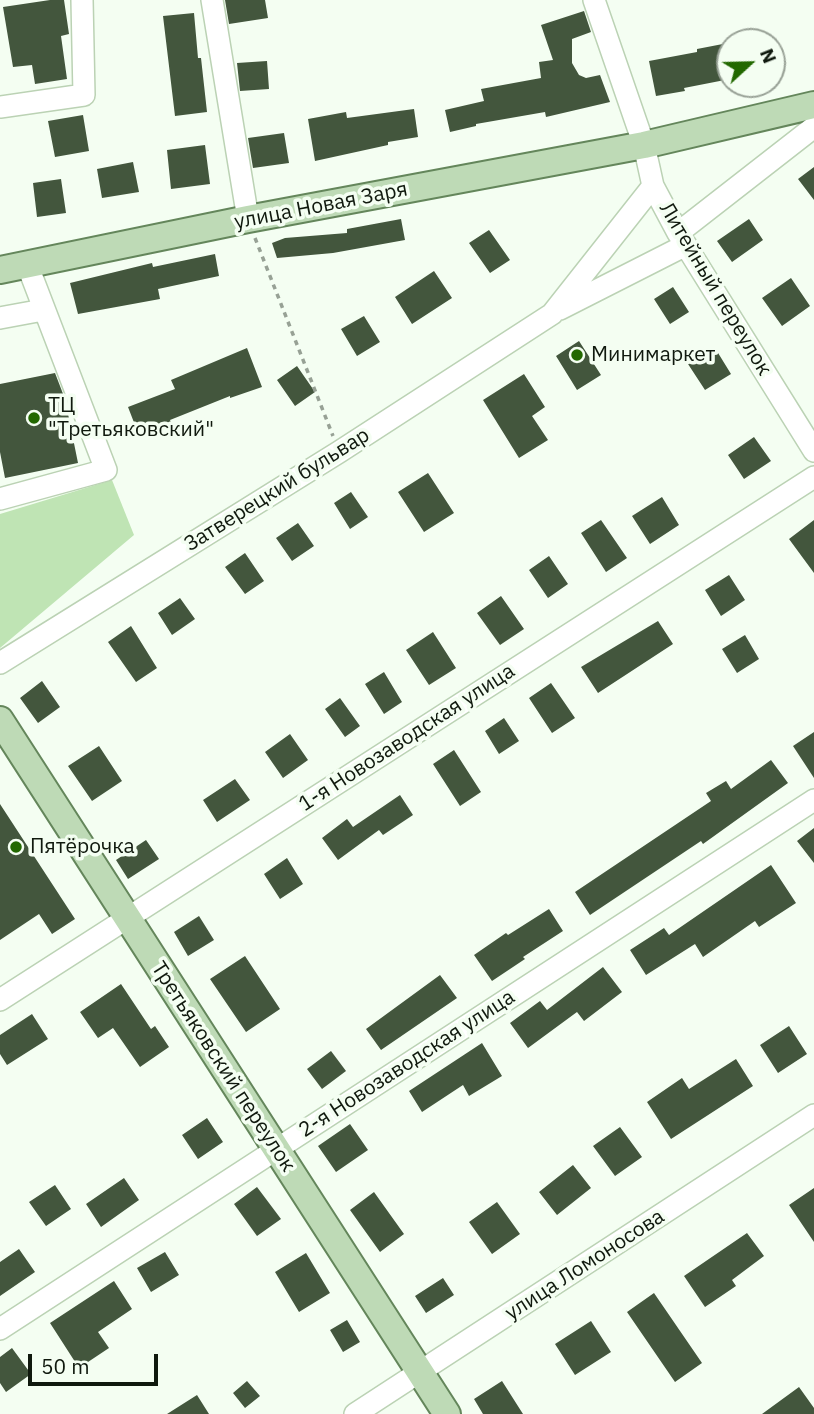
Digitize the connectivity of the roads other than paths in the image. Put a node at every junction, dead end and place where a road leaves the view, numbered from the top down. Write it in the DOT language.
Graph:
graph roads {
  1 [pos="82,0"];
  2 [pos="212,0"];
  3 [pos="594,0"];
  4 [pos="814,105"];
  5 [pos="0,107"];
  6 [pos="814,127"];
  7 [pos="644,145"];
  8 [pos="653,186"];
  9 [pos="248,219"];
  10 [pos="682,239"];
  11 [pos="27,264"];
  12 [pos="0,270"];
  13 [pos="43,310"];
  14 [pos="552,314"];
  15 [pos="0,318"];
  16 [pos="814,451"];
  17 [pos="814,477"];
  18 [pos="0,499"];
  19 [pos="0,663"];
  20 [pos="0,720"];
  21 [pos="814,800"];
  22 [pos="126,917"];
  23 [pos="0,1000"];
  24 [pos="814,1115"];
  25 [pos="276,1149"];
  26 [pos="0,1329"];
  27 [pos="420,1372"];
  28 [pos="355,1414"];
  29 [pos="447,1414"];
  1 -- 5 [label="street"];
  2 -- 9 [label="street"];
  3 -- 7 [label="street, Литейный переулок"];
  4 -- 7 [label="main road"];
  6 -- 10 [label="street, Затверецкий бульвар"];
  7 -- 8 [label="street, Литейный переулок"];
  7 -- 9 [label="main road, улица Новая Заря"];
  8 -- 10 [label="street, Литейный переулок"];
  8 -- 14 [label="street, Затверецкий бульвар"];
  9 -- 11 [label="main road, улица Новая Заря"];
  10 -- 14 [label="street, Затверецкий бульвар"];
  10 -- 16 [label="street, Литейный переулок"];
  11 -- 12 [label="main road, улица Новая Заря"];
  11 -- 13 [label="street"];
  13 -- 15 [label="street"];
  13 -- 18 [label="street"];
  14 -- 19 [label="street, Затверецкий бульвар"];
  17 -- 22 [label="street, 1-я Новозаводская улица"];
  20 -- 22 [label="main road, Третьяковский переулок"];
  21 -- 25 [label="street, 2-я Новозаводская улица"];
  22 -- 23 [label="street, 1-я Новозаводская улица"];
  22 -- 25 [label="main road, Третьяковский переулок"];
  24 -- 27 [label="street, улица Ломоносова"];
  25 -- 26 [label="street, 2-я Новозаводская улица"];
  25 -- 27 [label="main road, Третьяковский переулок"];
  27 -- 28 [label="street, улица Ломоносова"];
  27 -- 29 [label="main road, Третьяковский переулок"];
}
